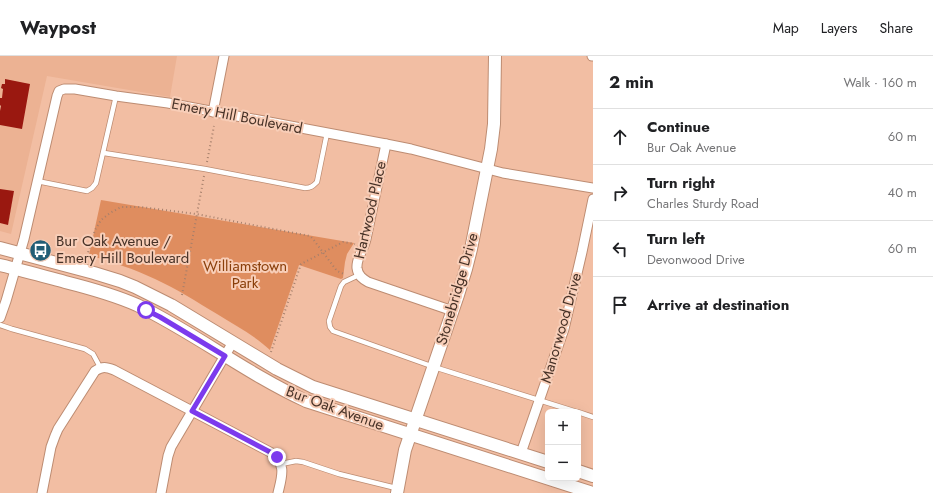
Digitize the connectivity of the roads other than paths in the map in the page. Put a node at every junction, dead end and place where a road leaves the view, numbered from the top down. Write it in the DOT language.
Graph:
graph roads {
  1 [pos="224,56"];
  2 [pos="496,56"];
  3 [pos="116,96"];
  4 [pos="213,112"];
  5 [pos="327,133"];
  6 [pos="386,144"];
  7 [pos="104,152"];
  8 [pos="487,168"];
  9 [pos="37,181"];
  10 [pos="593,188"];
  11 [pos="593,199"];
  12 [pos="0,248"];
  13 [pos="20,253"];
  14 [pos="0,265"];
  15 [pos="15,269"];
  16 [pos="359,275"];
  17 [pos="453,311"];
  18 [pos="0,318"];
  19 [pos="0,325"];
  20 [pos="233,342"];
  21 [pos="225,356"];
  22 [pos="100,367"];
  23 [pos="434,367"];
  24 [pos="540,400"];
  25 [pos="568,409"];
  26 [pos="192,411"];
  27 [pos="581,413"];
  28 [pos="593,417"];
  29 [pos="416,420"];
  30 [pos="410,435"];
  31 [pos="521,453"];
  32 [pos="545,461"];
  33 [pos="281,464"];
  34 [pos="581,472"];
  35 [pos="593,476"];
  36 [pos="398,491"];
  37 [pos="42,493"];
  38 [pos="161,493"];
  39 [pos="278,493"];
  40 [pos="593,493"];
  1 -- 4 [label="street"];
  2 -- 8 [label="street, Stonebridge Drive"];
  3 -- 4 [label="street, Emery Hill Boulevard"];
  3 -- 7 [label="lane"];
  3 -- 9 [label="street, Emery Hill Boulevard"];
  4 -- 5 [label="street, Emery Hill Boulevard"];
  5 -- 6 [label="street, Emery Hill Boulevard"];
  5 -- 7 [label="lane"];
  6 -- 8 [label="street, Emery Hill Boulevard"];
  6 -- 16 [label="street, Hartwood Place"];
  7 -- 9 [label="lane"];
  8 -- 10 [label="street, Emery Hill Boulevard"];
  8 -- 17 [label="street, Stonebridge Drive"];
  9 -- 13 [label="street, Emery Hill Boulevard"];
  11 -- 24 [label="street, Manorwood Drive"];
  12 -- 13 [label="street, Bur Oak Avenue"];
  13 -- 15 [label="street, Emery Hill Boulevard"];
  13 -- 20 [label="street, Bur Oak Avenue"];
  14 -- 15 [label="street, Bur Oak Avenue"];
  15 -- 18 [label="street, Emery Hill Boulevard"];
  15 -- 21 [label="street, Bur Oak Avenue"];
  16 -- 17 [label="street, Hartwood Place"];
  16 -- 23 [label="lane, Hartwood Place"];
  17 -- 23 [label="street, Stonebridge Drive"];
  19 -- 22 [label="lane"];
  20 -- 21 [label="street"];
  20 -- 29 [label="street, Bur Oak Avenue"];
  21 -- 26 [label="street"];
  21 -- 30 [label="street, Bur Oak Avenue"];
  22 -- 26 [label="street"];
  22 -- 37 [label="street"];
  23 -- 24 [label="lane"];
  23 -- 29 [label="street, Stonebridge Drive"];
  24 -- 25 [label="lane"];
  24 -- 31 [label="street, Manorwood Drive"];
  26 -- 33 [label="street"];
  26 -- 38 [label="street"];
  27 -- 28 [label="lane"];
  29 -- 30 [label="street, Stonebridge Drive"];
  29 -- 31 [label="street, Bur Oak Avenue"];
  30 -- 36 [label="street, Stonebridge Drive"];
  30 -- 40 [label="street, Bur Oak Avenue"];
  31 -- 32 [label="street, Bur Oak Avenue"];
  33 -- 36 [label="lane"];
  33 -- 39 [label="street"];
  34 -- 35 [label="street"];
}
